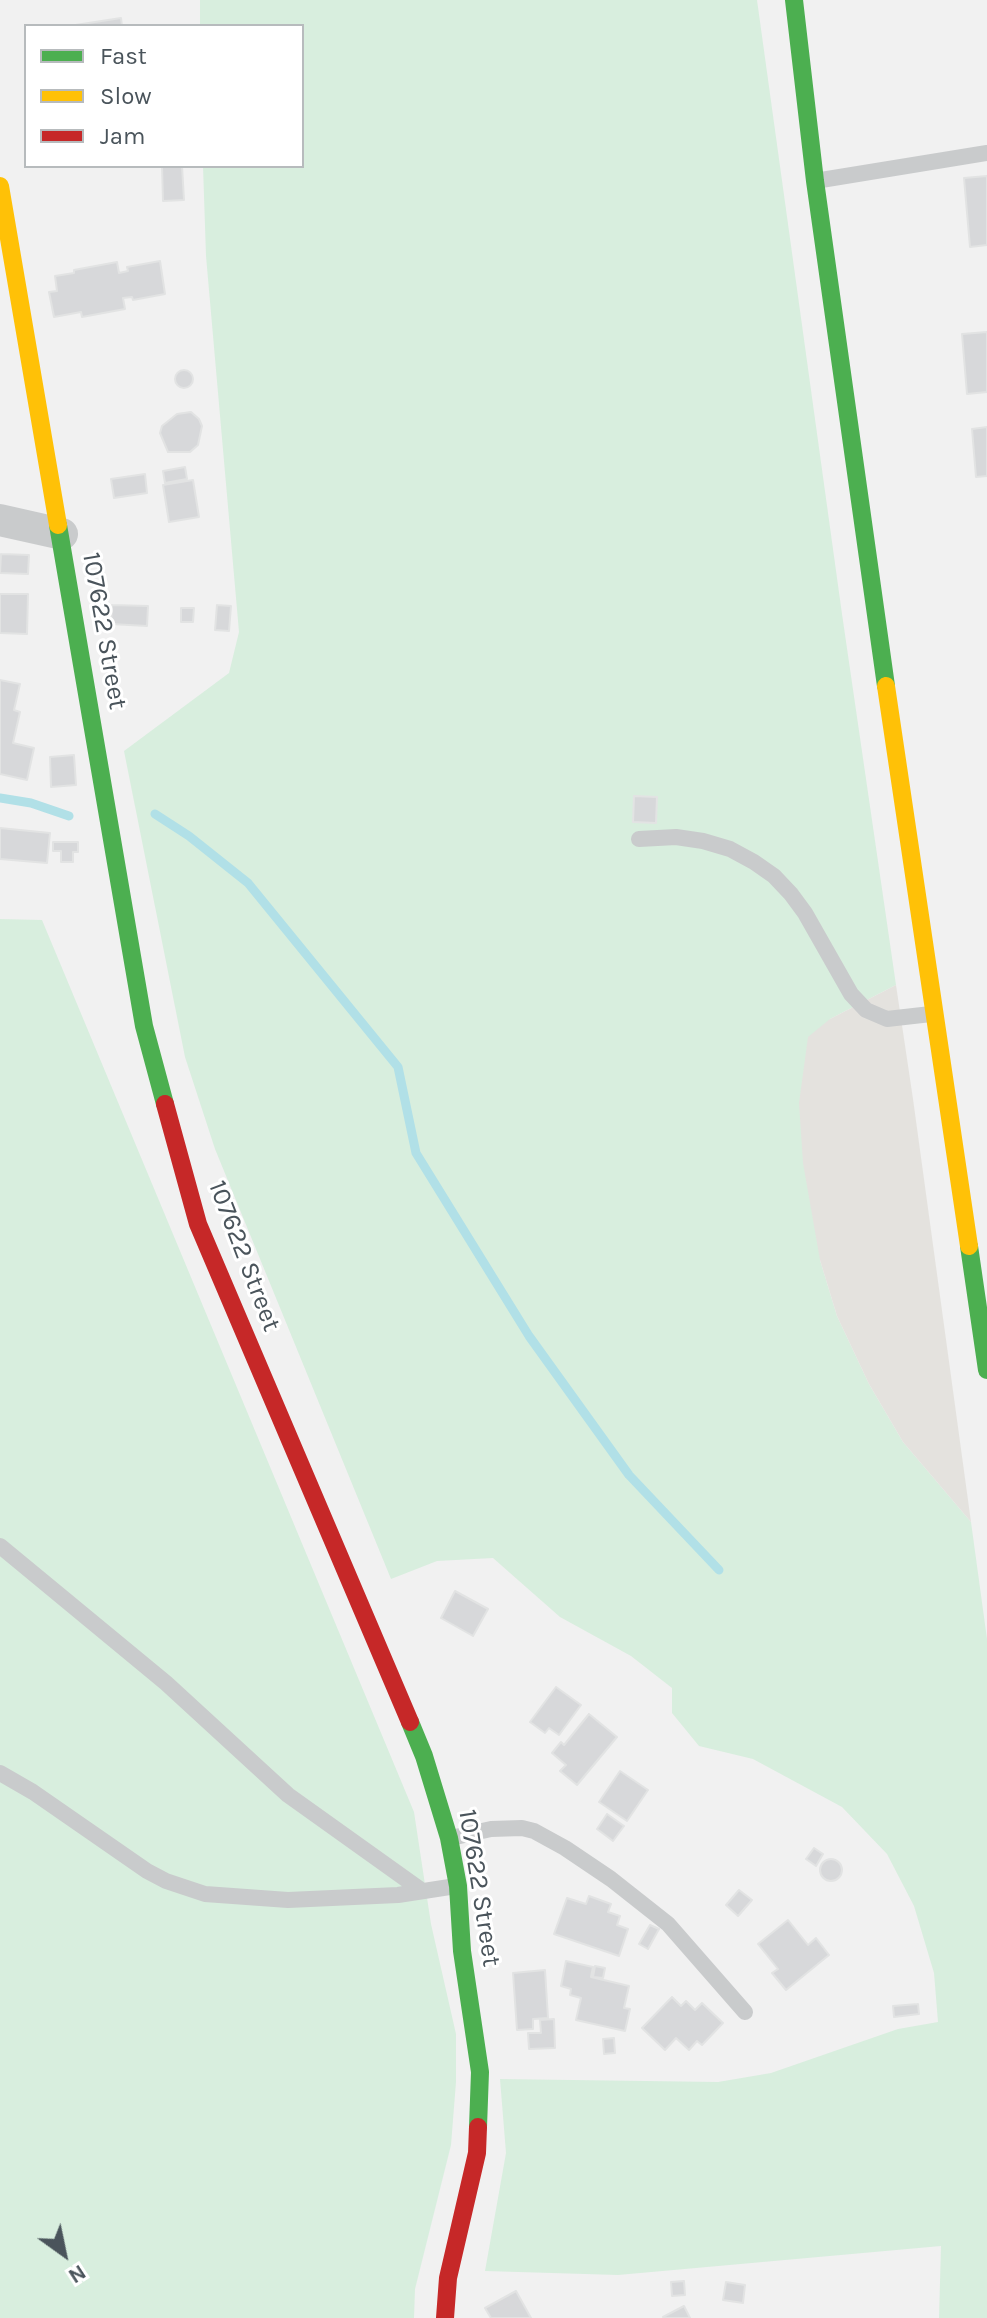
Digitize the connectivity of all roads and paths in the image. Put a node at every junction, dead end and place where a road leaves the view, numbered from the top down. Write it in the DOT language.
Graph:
graph roads {
  1 [pos="794,0"];
  2 [pos="987,153"];
  3 [pos="815,181"];
  4 [pos="0,186"];
  5 [pos="0,520"];
  6 [pos="62,534"];
  7 [pos="639,839"];
  8 [pos="936,1013"];
  9 [pos="987,1370"];
  10 [pos="0,1546"];
  11 [pos="0,1773"];
  12 [pos="449,1838"];
  13 [pos="458,1886"];
  14 [pos="421,1890"];
  15 [pos="745,2012"];
  16 [pos="445,2318"];
  1 -- 3 [label="street"];
  2 -- 3 [label="lane"];
  3 -- 8 [label="street"];
  4 -- 6 [label="street, 107622 Street"];
  5 -- 6 [label="street"];
  6 -- 12 [label="street, 107622 Street"];
  7 -- 8 [label="lane"];
  8 -- 9 [label="street"];
  10 -- 14 [label="lane"];
  11 -- 14 [label="lane"];
  12 -- 13 [label="street, 107622 Street"];
  12 -- 15 [label="lane"];
  13 -- 14 [label="lane"];
  13 -- 16 [label="street, 107622 Street"];
}
